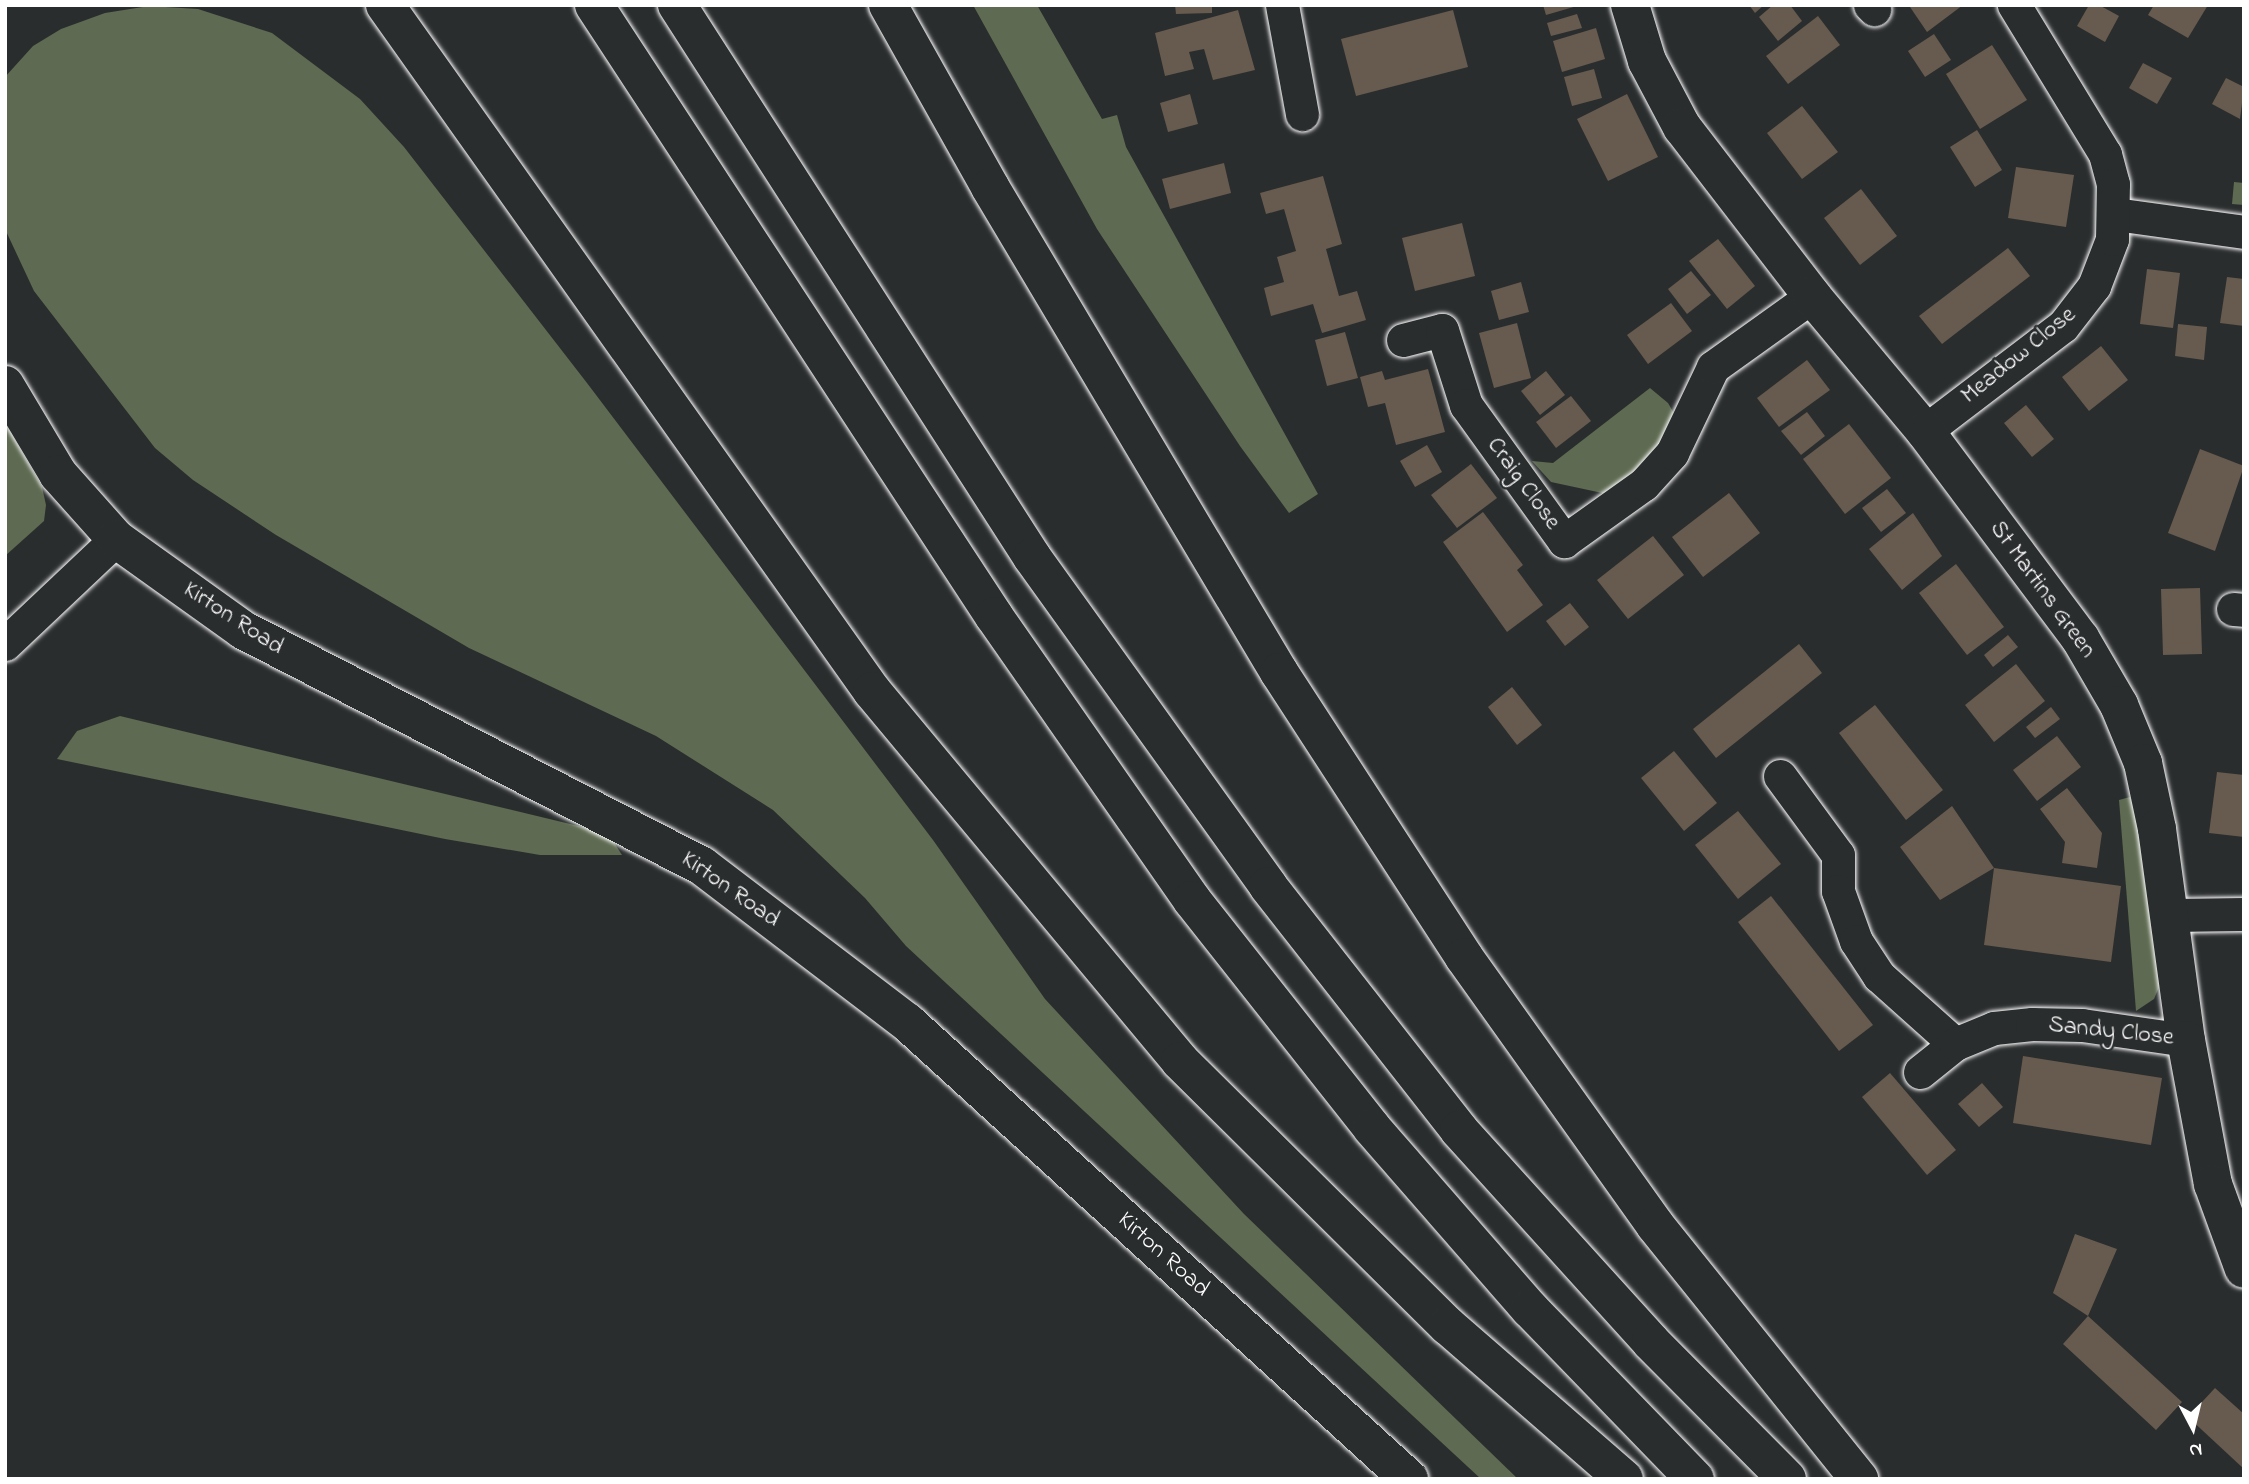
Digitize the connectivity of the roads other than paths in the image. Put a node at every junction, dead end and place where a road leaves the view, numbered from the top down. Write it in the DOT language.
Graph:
graph roads {
  1 [pos="385,5"];
  2 [pos="594,5"];
  3 [pos="677,5"];
  4 [pos="888,5"];
  5 [pos="1282,5"];
  6 [pos="1630,5"];
  7 [pos="2014,5"];
  8 [pos="1302,114"];
  9 [pos="2115,214"];
  10 [pos="2244,232"];
  11 [pos="1812,296"];
  12 [pos="1403,340"];
  13 [pos="5,385"];
  14 [pos="1925,431"];
  15 [pos="116,539"];
  16 [pos="5,644"];
  17 [pos="1780,776"];
  18 [pos="2244,914"];
  19 [pos="2171,915"];
  20 [pos="2186,1040"];
  21 [pos="1955,1044"];
  22 [pos="1920,1072"];
  23 [pos="2244,1269"];
  24 [pos="1409,1479"];
  25 [pos="1624,1479"];
  26 [pos="1695,1479"];
  27 [pos="1787,1479"];
  28 [pos="1859,1479"];
  1 -- 25 [label="main road"];
  2 -- 26 [label="main road"];
  3 -- 27 [label="main road"];
  4 -- 28 [label="main road"];
  5 -- 8 [label="street"];
  6 -- 11 [label="main road, St Martins Green"];
  7 -- 9 [label="street, Meadow Close"];
  9 -- 10 [label="street"];
  9 -- 14 [label="street, Meadow Close"];
  11 -- 12 [label="street, Craig Close"];
  11 -- 14 [label="main road, St Martins Green"];
  13 -- 15 [label="main road, Kirton Road"];
  14 -- 19 [label="main road, St Martins Green"];
  15 -- 16 [label="street"];
  15 -- 24 [label="main road, Kirton Road"];
  17 -- 21 [label="street"];
  18 -- 19 [label="street"];
  19 -- 20 [label="main road, St Martins Green"];
  20 -- 21 [label="street, Sandy Close"];
  20 -- 23 [label="main road, St Martins Green"];
  21 -- 22 [label="street, Sandy Close"];
}
